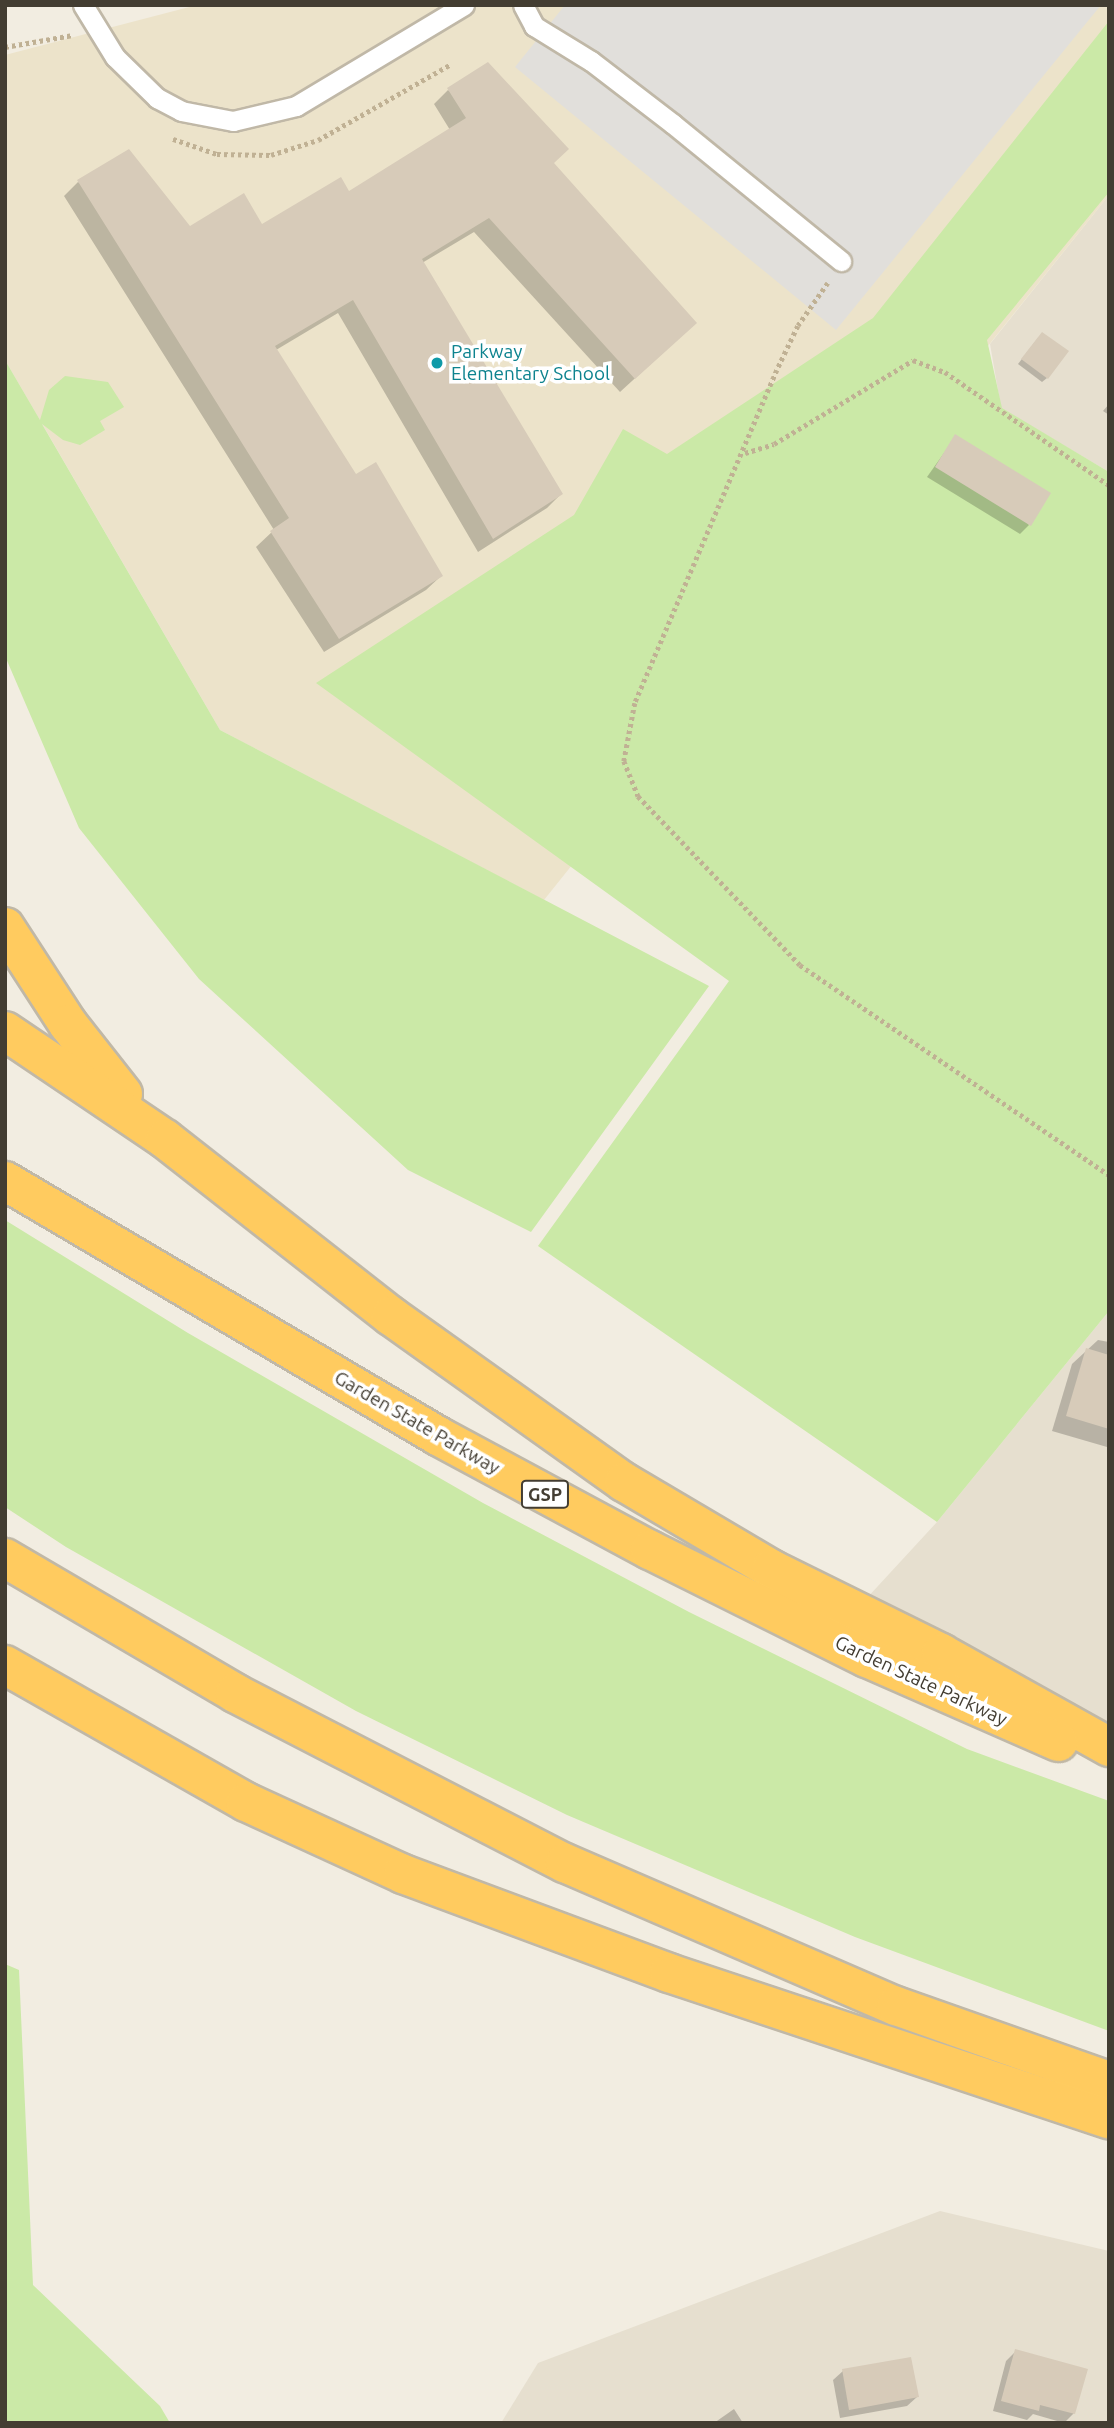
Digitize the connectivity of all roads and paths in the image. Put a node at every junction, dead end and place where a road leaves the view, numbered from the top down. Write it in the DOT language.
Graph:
graph roads {
  1 [pos="83,5"];
  2 [pos="464,5"];
  3 [pos="523,5"];
  4 [pos="98,31"];
  5 [pos="5,47"];
  6 [pos="841,261"];
  7 [pos="744,453"];
  8 [pos="1109,485"];
  9 [pos="5,927"];
  10 [pos="5,1031"];
  11 [pos="165,1139"];
  12 [pos="1109,1175"];
  13 [pos="5,1181"];
  14 [pos="5,1558"];
  15 [pos="5,1665"];
  16 [pos="1109,1747"];
  17 [pos="1109,1762"];
  18 [pos="1109,2081"];
  19 [pos="1109,2119"];
  1 -- 4 [label="lane"];
  2 -- 4 [label="lane"];
  3 -- 6 [label="lane"];
  4 -- 5 [label="path"];
  6 -- 7 [label="path"];
  7 -- 8 [label="path"];
  7 -- 12 [label="path"];
  9 -- 11 [label="highway"];
  10 -- 11 [label="highway"];
  11 -- 16 [label="highway"];
  13 -- 17 [label="highway, Garden State Parkway / GSP"];
  14 -- 18 [label="highway"];
  15 -- 19 [label="highway"];
}
